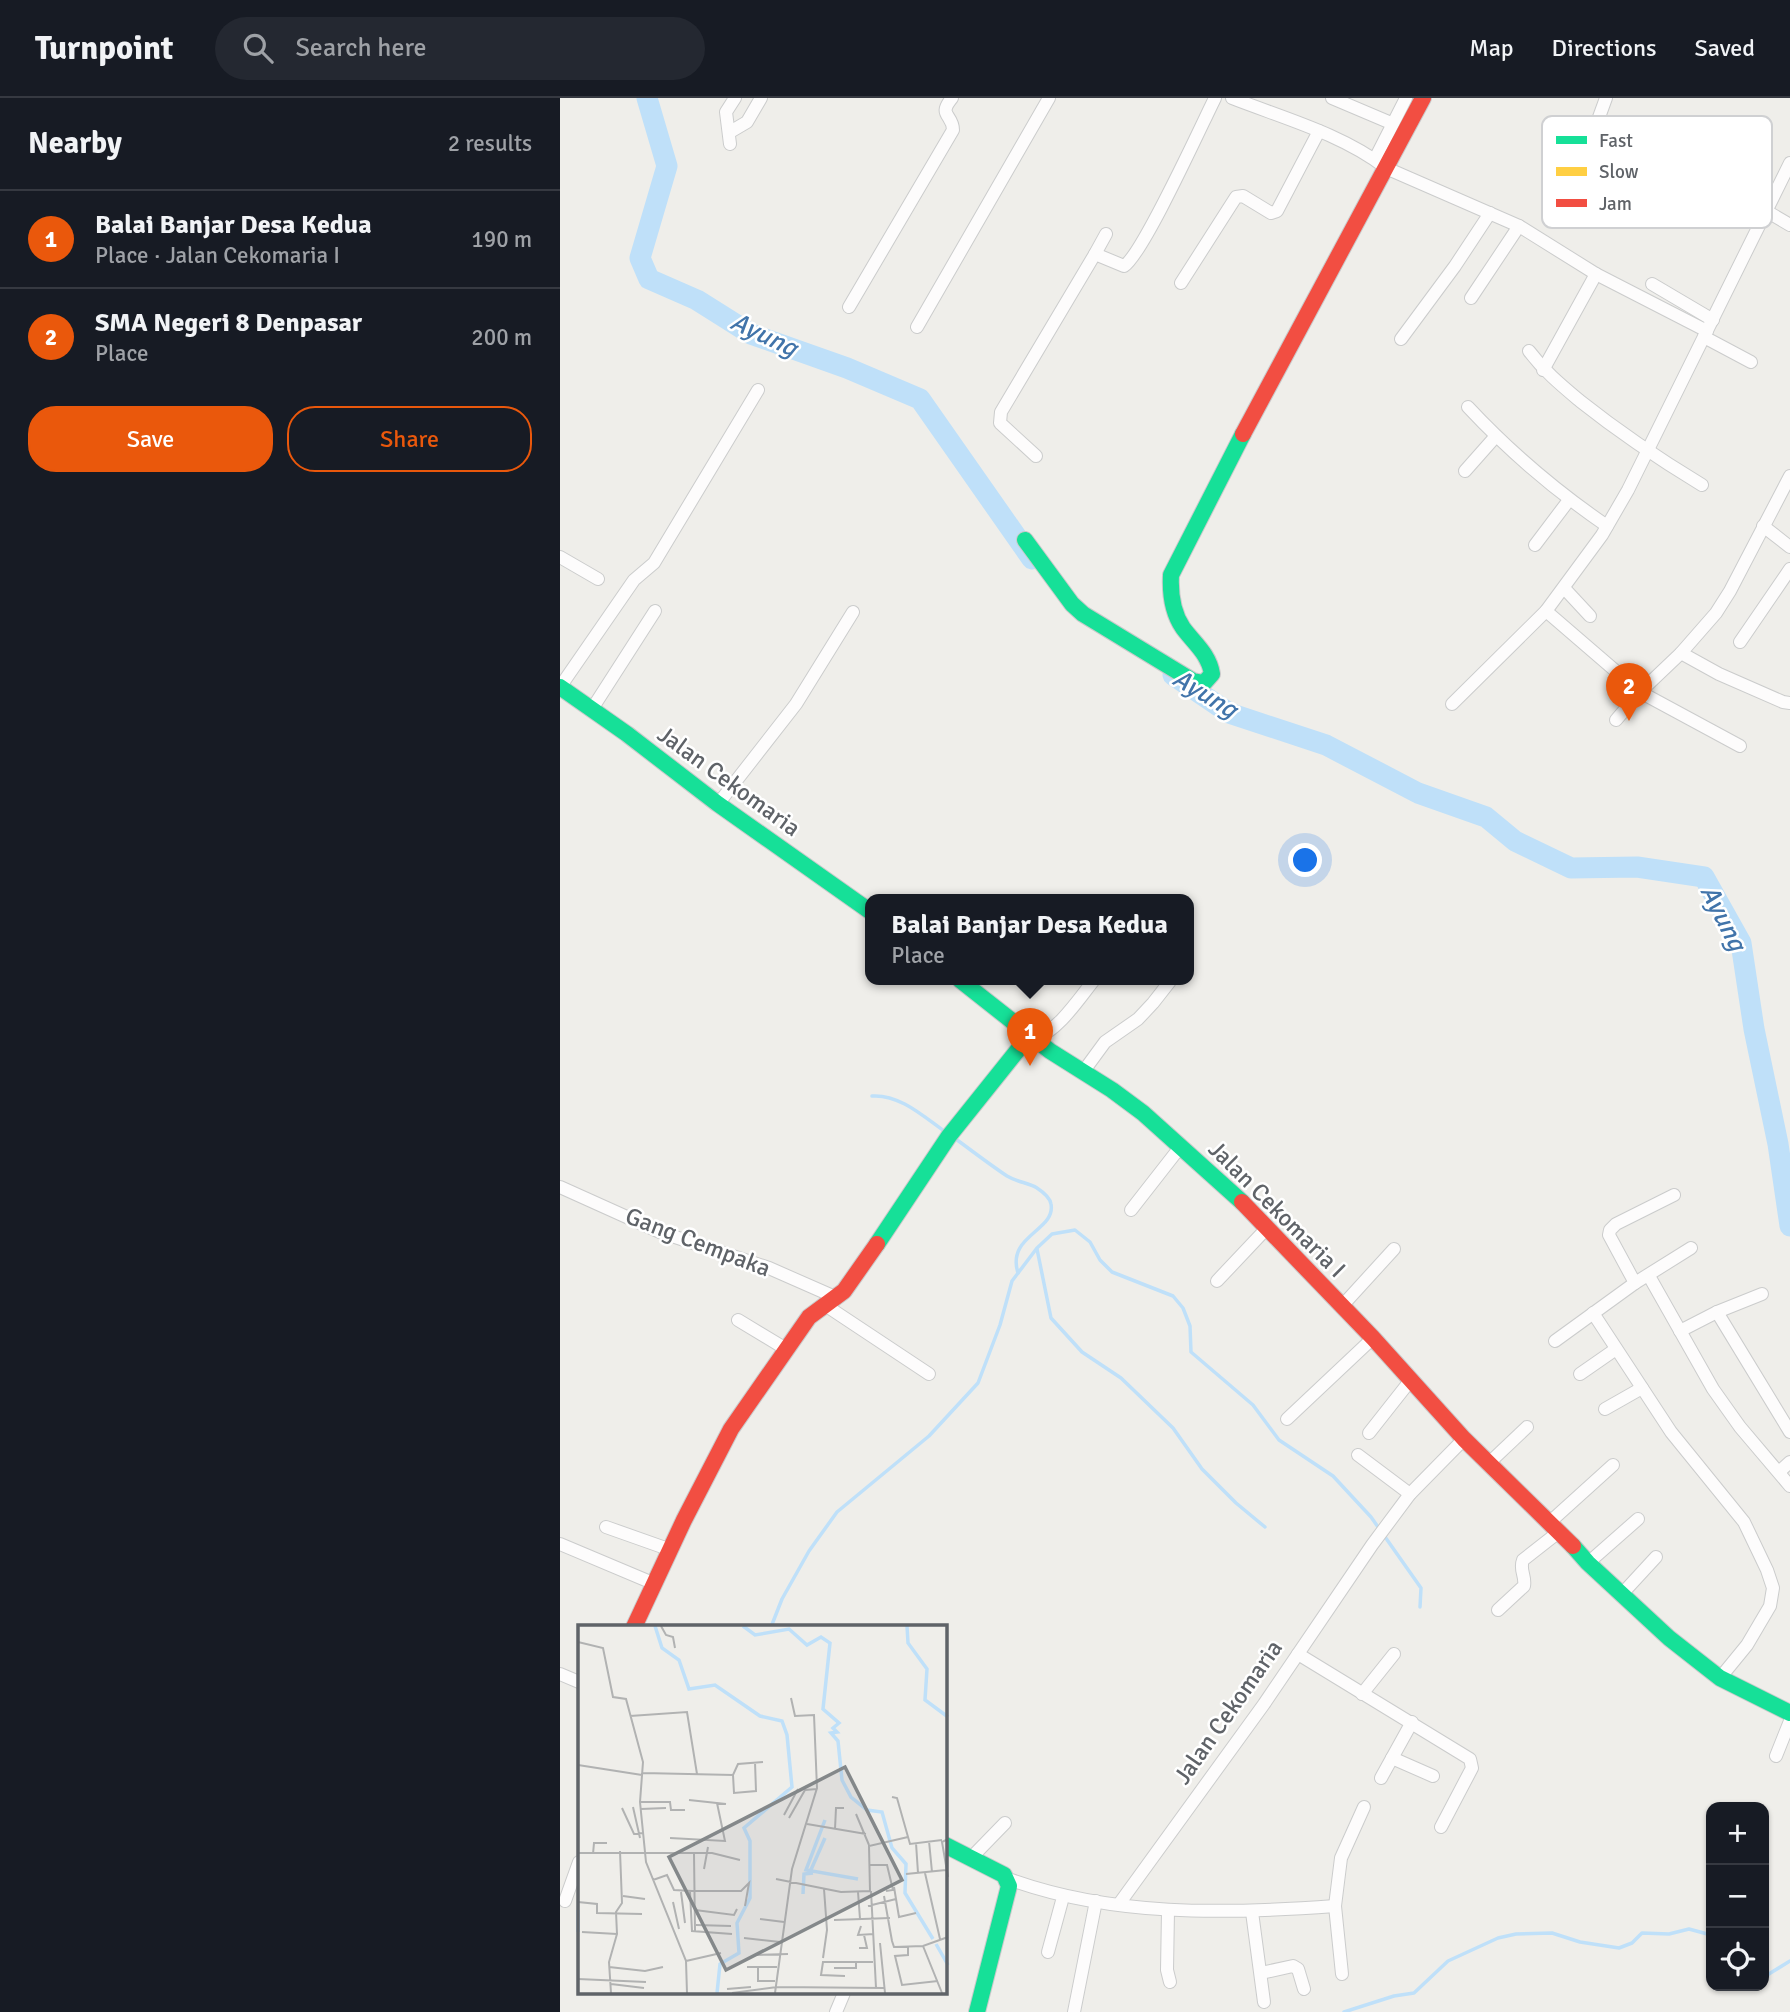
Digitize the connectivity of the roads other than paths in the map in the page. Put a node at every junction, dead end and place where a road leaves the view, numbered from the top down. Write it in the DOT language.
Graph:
graph roads {
  1 [pos="721,98"];
  2 [pos="735,98"];
  3 [pos="761,98"];
  4 [pos="952,98"];
  5 [pos="1049,98"];
  6 [pos="1215,98"];
  7 [pos="1232,98"];
  8 [pos="1332,98"];
  9 [pos="1406,98"];
  10 [pos="1423,98"];
  11 [pos="1606,98"];
  12 [pos="726,112"];
  13 [pos="1599,116"];
  14 [pos="1391,124"];
  15 [pos="1319,131"];
  16 [pos="1380,163"];
  17 [pos="1790,163"];
  18 [pos="1772,203"];
  19 [pos="1490,213"];
  20 [pos="1772,214"];
  21 [pos="1790,225"];
  22 [pos="1519,226"];
  23 [pos="1760,228"];
  24 [pos="1106,234"];
  25 [pos="1095,254"];
  26 [pos="1596,275"];
  27 [pos="1181,283"];
  28 [pos="1652,284"];
  29 [pos="1471,298"];
  30 [pos="849,307"];
  31 [pos="917,327"];
  32 [pos="1708,330"];
  33 [pos="1401,339"];
  34 [pos="1529,351"];
  35 [pos="1751,362"];
  36 [pos="1543,370"];
  37 [pos="758,390"];
  38 [pos="1468,407"];
  39 [pos="1496,436"];
  40 [pos="1646,451"];
  41 [pos="1036,456"];
  42 [pos="1465,471"];
  43 [pos="1790,476"];
  44 [pos="1702,485"];
  45 [pos="1569,500"];
  46 [pos="1607,526"];
  47 [pos="1763,526"];
  48 [pos="1026,540"];
  49 [pos="1535,545"];
  50 [pos="1790,547"];
  51 [pos="560,557"];
  52 [pos="1790,569"];
  53 [pos="598,579"];
  54 [pos="1564,588"];
  55 [pos="655,611"];
  56 [pos="1546,611"];
  57 [pos="853,612"];
  58 [pos="1590,616"];
  59 [pos="1740,642"];
  60 [pos="1681,653"];
  61 [pos="560,687"];
  62 [pos="1640,692"];
  63 [pos="1790,703"];
  64 [pos="1452,704"];
  65 [pos="592,709"];
  66 [pos="1616,720"];
  67 [pos="1740,746"];
  68 [pos="718,804"];
  69 [pos="865,908"];
  70 [pos="971,985"];
  71 [pos="1090,985"];
  72 [pos="1167,985"];
  73 [pos="1034,1039"];
  74 [pos="1083,1072"];
  75 [pos="1181,1146"];
  76 [pos="560,1187"];
  77 [pos="1674,1195"];
  78 [pos="1131,1210"];
  79 [pos="1267,1228"];
  80 [pos="1691,1248"];
  81 [pos="1394,1249"];
  82 [pos="1648,1276"];
  83 [pos="1217,1281"];
  84 [pos="1635,1283"];
  85 [pos="1762,1294"];
  86 [pos="830,1301"];
  87 [pos="1342,1306"];
  88 [pos="1717,1312"];
  89 [pos="1593,1313"];
  90 [pos="738,1320"];
  91 [pos="1681,1331"];
  92 [pos="1373,1338"];
  93 [pos="1555,1341"];
  94 [pos="786,1349"];
  95 [pos="1616,1349"];
  96 [pos="929,1374"];
  97 [pos="1580,1374"];
  98 [pos="1410,1381"];
  99 [pos="1642,1388"];
  100 [pos="1605,1409"];
  101 [pos="1287,1419"];
  102 [pos="1527,1427"];
  103 [pos="1790,1432"];
  104 [pos="1369,1433"];
  105 [pos="1464,1439"];
  106 [pos="1358,1455"];
  107 [pos="1790,1462"];
  108 [pos="1489,1463"];
  109 [pos="1613,1465"];
  110 [pos="1779,1472"];
  111 [pos="1790,1486"];
  112 [pos="1410,1494"];
  113 [pos="1638,1519"];
  114 [pos="1555,1526"];
  115 [pos="606,1527"];
  116 [pos="560,1545"];
  117 [pos="671,1550"];
  118 [pos="1656,1557"];
  119 [pos="1588,1563"];
  120 [pos="655,1584"];
  121 [pos="1621,1595"];
  122 [pos="1497,1610"];
  123 [pos="635,1625"];
  124 [pos="1298,1654"];
  125 [pos="1394,1654"];
  126 [pos="560,1674"];
  127 [pos="1720,1678"];
  128 [pos="578,1682"];
  129 [pos="1362,1693"];
  130 [pos="1790,1713"];
  131 [pos="1790,1721"];
  132 [pos="1412,1722"];
  133 [pos="1776,1756"];
  134 [pos="1392,1758"];
  135 [pos="1433,1776"];
  136 [pos="1381,1778"];
  137 [pos="1364,1807"];
  138 [pos="1005,1823"];
  139 [pos="1441,1827"];
  140 [pos="947,1846"];
  141 [pos="970,1859"];
  142 [pos="578,1864"];
  143 [pos="1006,1878"];
  144 [pos="1063,1897"];
  145 [pos="563,1900"];
  146 [pos="1096,1901"];
  147 [pos="1119,1904"];
  148 [pos="1335,1906"];
  149 [pos="1168,1910"];
  150 [pos="1252,1912"];
  151 [pos="1048,1952"];
  152 [pos="1261,1973"];
  153 [pos="1342,1974"];
  154 [pos="1170,1982"];
  155 [pos="1304,1989"];
  156 [pos="844,1994"];
  157 [pos="1264,2002"];
  158 [pos="836,2012"];
  159 [pos="977,2012"];
  160 [pos="1074,2012"];
  1 -- 12 [label="street"];
  2 -- 12 [label="street"];
  3 -- 12 [label="street"];
  4 -- 30 [label="street"];
  5 -- 31 [label="street"];
  6 -- 25 [label="street"];
  7 -- 15 [label="street"];
  8 -- 14 [label="street"];
  9 -- 14 [label="street"];
  10 -- 16 [label="street"];
  11 -- 13 [label="street"];
  14 -- 16 [label="street"];
  15 -- 16 [label="street"];
  15 -- 27 [label="street"];
  16 -- 19 [label="street"];
  16 -- 48 [label="street"];
  17 -- 18 [label="street"];
  19 -- 22 [label="street"];
  19 -- 33 [label="street"];
  20 -- 21 [label="street"];
  22 -- 26 [label="street"];
  22 -- 29 [label="street"];
  23 -- 32 [label="street"];
  24 -- 25 [label="street"];
  25 -- 41 [label="street"];
  26 -- 32 [label="street"];
  26 -- 36 [label="street"];
  28 -- 32 [label="street"];
  32 -- 35 [label="street"];
  32 -- 40 [label="street"];
  34 -- 36 [label="street"];
  36 -- 40 [label="street"];
  37 -- 61 [label="street"];
  38 -- 39 [label="street"];
  39 -- 42 [label="street"];
  39 -- 45 [label="street"];
  40 -- 44 [label="street"];
  40 -- 46 [label="street"];
  43 -- 47 [label="street"];
  45 -- 46 [label="street"];
  45 -- 49 [label="street"];
  46 -- 54 [label="street"];
  47 -- 50 [label="street"];
  47 -- 60 [label="street"];
  51 -- 53 [label="street"];
  52 -- 59 [label="street"];
  54 -- 56 [label="street"];
  54 -- 58 [label="street"];
  55 -- 65 [label="street"];
  56 -- 62 [label="street"];
  56 -- 64 [label="street"];
  57 -- 68 [label="street"];
  60 -- 62 [label="street"];
  60 -- 63 [label="street"];
  61 -- 65 [label="street, Jalan Cekomaria"];
  62 -- 66 [label="street"];
  62 -- 67 [label="street"];
  65 -- 68 [label="street, Jalan Cekomaria"];
  68 -- 69 [label="street, Jalan Cekomaria"];
  70 -- 73 [label="street"];
  71 -- 73 [label="street"];
  72 -- 74 [label="street"];
  73 -- 74 [label="street, Jalan Cekomaria I"];
  73 -- 86 [label="street"];
  74 -- 75 [label="street, Jalan Cekomaria I"];
  75 -- 78 [label="street"];
  75 -- 79 [label="street, Jalan Cekomaria I"];
  76 -- 86 [label="street, Gang Cempaka"];
  77 -- 84 [label="street"];
  79 -- 83 [label="street"];
  79 -- 87 [label="street, Jalan Cekomaria I"];
  80 -- 82 [label="street"];
  81 -- 87 [label="street"];
  82 -- 84 [label="street"];
  82 -- 91 [label="street"];
  84 -- 89 [label="street"];
  85 -- 88 [label="street"];
  86 -- 94 [label="street"];
  86 -- 96 [label="street, Gang Cempaka"];
  87 -- 92 [label="street, Jalan Cekomaria I"];
  88 -- 91 [label="street"];
  88 -- 103 [label="street"];
  89 -- 93 [label="street"];
  89 -- 95 [label="street"];
  90 -- 94 [label="street"];
  91 -- 110 [label="street"];
  92 -- 98 [label="street, Jalan Cekomaria I"];
  92 -- 101 [label="street"];
  94 -- 117 [label="street"];
  95 -- 97 [label="street"];
  95 -- 99 [label="street"];
  98 -- 104 [label="street"];
  98 -- 105 [label="street, Jalan Cekomaria I"];
  99 -- 100 [label="street"];
  99 -- 127 [label="street"];
  102 -- 108 [label="street"];
  105 -- 108 [label="street, Jalan Cekomaria I"];
  105 -- 112 [label="street, Jalan Cekomaria"];
  106 -- 112 [label="street"];
  107 -- 110 [label="street"];
  108 -- 114 [label="street, Jalan Cekomaria I"];
  109 -- 114 [label="street"];
  110 -- 111 [label="street"];
  112 -- 124 [label="street, Jalan Cekomaria"];
  113 -- 119 [label="street"];
  114 -- 119 [label="street, Jalan Cekomaria I"];
  114 -- 122 [label="street"];
  115 -- 117 [label="street"];
  116 -- 120 [label="street"];
  117 -- 120 [label="street"];
  118 -- 121 [label="street"];
  119 -- 121 [label="street, Jalan Cekomaria I"];
  120 -- 123 [label="street"];
  121 -- 127 [label="street, Jalan Cekomaria I"];
  124 -- 129 [label="street"];
  124 -- 147 [label="street, Jalan Cekomaria"];
  125 -- 129 [label="street"];
  126 -- 128 [label="street"];
  127 -- 130 [label="street, Jalan Cekomaria I"];
  129 -- 132 [label="street"];
  131 -- 133 [label="street"];
  132 -- 134 [label="street"];
  132 -- 139 [label="street"];
  134 -- 135 [label="street"];
  134 -- 136 [label="street"];
  137 -- 148 [label="street"];
  138 -- 141 [label="street"];
  140 -- 141 [label="street"];
  141 -- 143 [label="street"];
  142 -- 145 [label="street"];
  143 -- 144 [label="street"];
  143 -- 159 [label="street"];
  144 -- 146 [label="street"];
  144 -- 151 [label="street"];
  146 -- 147 [label="street"];
  146 -- 160 [label="street"];
  147 -- 149 [label="street"];
  148 -- 150 [label="street"];
  148 -- 153 [label="street"];
  149 -- 150 [label="street"];
  149 -- 154 [label="street"];
  150 -- 152 [label="street"];
  152 -- 155 [label="street"];
  152 -- 157 [label="street"];
  156 -- 158 [label="street"];
}
